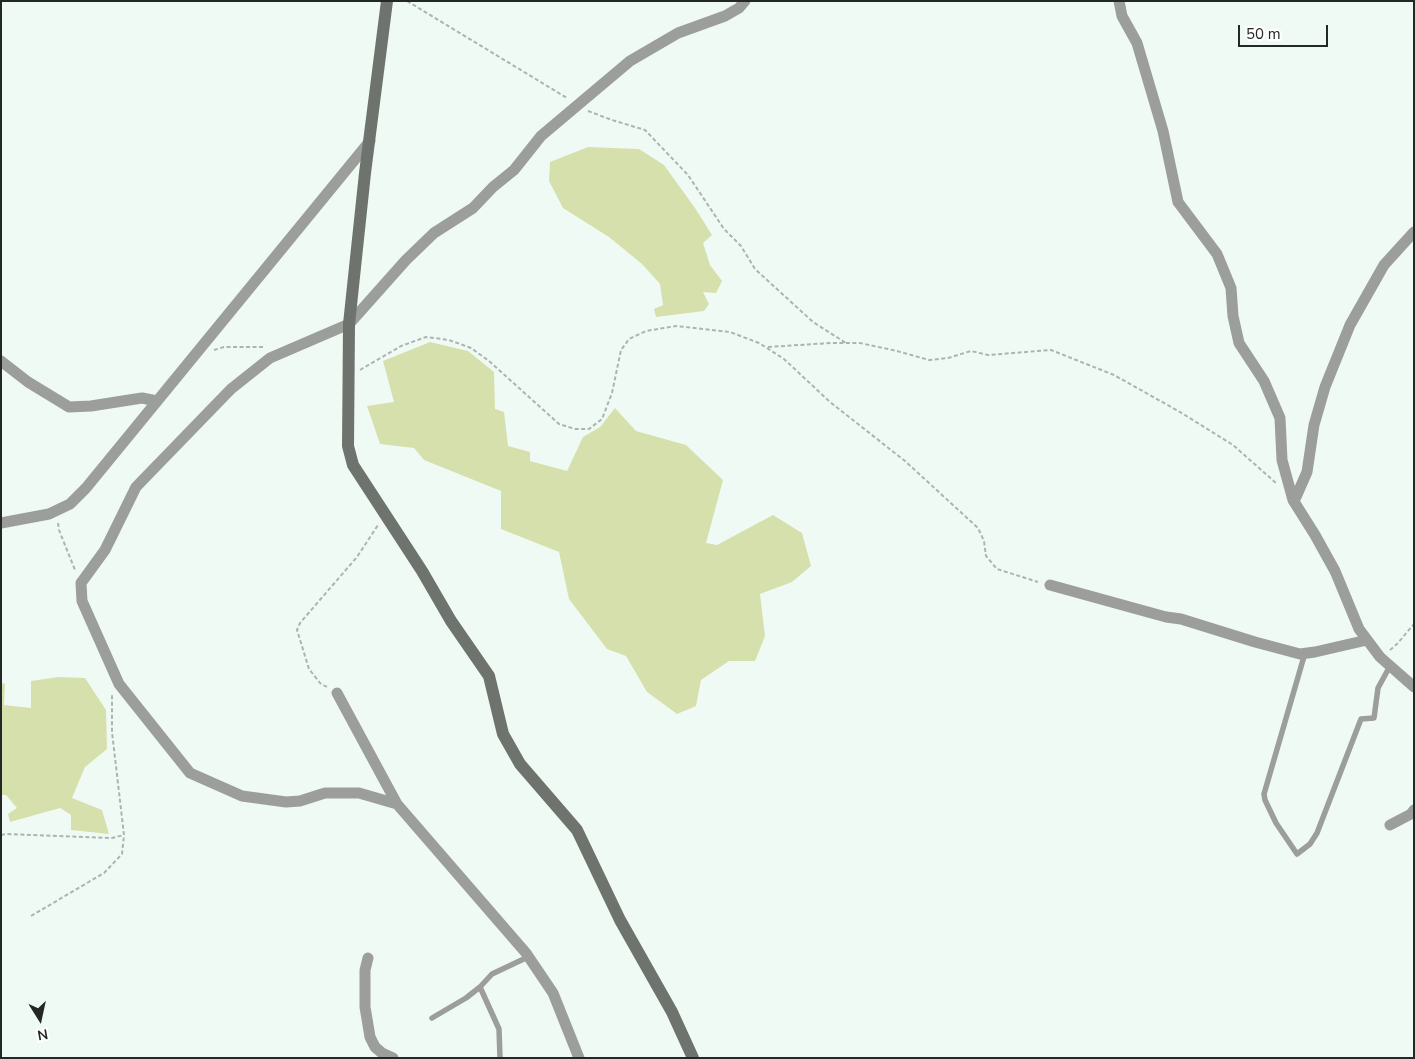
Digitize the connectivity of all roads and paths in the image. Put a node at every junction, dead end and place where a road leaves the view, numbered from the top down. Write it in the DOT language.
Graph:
graph roads {
  1 [pos="386,1"];
  2 [pos="407,1"];
  3 [pos="745,1"];
  4 [pos="1119,1"];
  5 [pos="577,104"];
  6 [pos="370,140"];
  7 [pos="1414,232"];
  8 [pos="350,324"];
  9 [pos="846,343"];
  10 [pos="766,348"];
  11 [pos="283,353"];
  12 [pos="195,355"];
  13 [pos="1,361"];
  14 [pos="350,378"];
  15 [pos="157,401"];
  16 [pos="1292,498"];
  17 [pos="385,515"];
  18 [pos="58,520"];
  19 [pos="1,523"];
  20 [pos="81,583"];
  21 [pos="1050,586"];
  22 [pos="1414,624"];
  23 [pos="1367,640"];
  24 [pos="1305,653"];
  25 [pos="1380,657"];
  26 [pos="1390,666"];
  27 [pos="1414,687"];
  28 [pos="337,693"];
  29 [pos="112,696"];
  30 [pos="398,804"];
  31 [pos="1414,810"];
  32 [pos="1390,825"];
  33 [pos="1,835"];
  34 [pos="124,835"];
  35 [pos="31,916"];
  36 [pos="528,957"];
  37 [pos="368,958"];
  38 [pos="480,986"];
  39 [pos="432,1018"];
  40 [pos="393,1058"];
  41 [pos="500,1058"];
  42 [pos="579,1058"];
  43 [pos="694,1058"];
  1 -- 6 [label="street"];
  2 -- 5 [label="path"];
  3 -- 5 [label="street"];
  4 -- 16 [label="street"];
  5 -- 8 [label="street"];
  5 -- 9 [label="path"];
  6 -- 8 [label="street"];
  6 -- 12 [label="street"];
  7 -- 16 [label="street"];
  8 -- 11 [label="street"];
  8 -- 14 [label="street"];
  9 -- 10 [label="path"];
  9 -- 16 [label="path"];
  10 -- 14 [label="path"];
  10 -- 21 [label="path"];
  11 -- 12 [label="path"];
  11 -- 20 [label="street"];
  12 -- 15 [label="street"];
  13 -- 15 [label="street"];
  14 -- 17 [label="street"];
  15 -- 19 [label="street"];
  16 -- 23 [label="street"];
  17 -- 28 [label="path"];
  17 -- 43 [label="street"];
  18 -- 20 [label="path"];
  20 -- 30 [label="street"];
  21 -- 24 [label="street"];
  22 -- 25 [label="path"];
  23 -- 24 [label="street"];
  23 -- 25 [label="street"];
  24 -- 26 [label="lane"];
  25 -- 26 [label="street"];
  26 -- 27 [label="street"];
  28 -- 30 [label="street"];
  29 -- 34 [label="path"];
  30 -- 36 [label="street"];
  31 -- 32 [label="street"];
  33 -- 34 [label="path"];
  34 -- 35 [label="path"];
  36 -- 38 [label="lane"];
  36 -- 42 [label="street"];
  37 -- 40 [label="street"];
  38 -- 39 [label="lane"];
  38 -- 41 [label="lane"];
}
